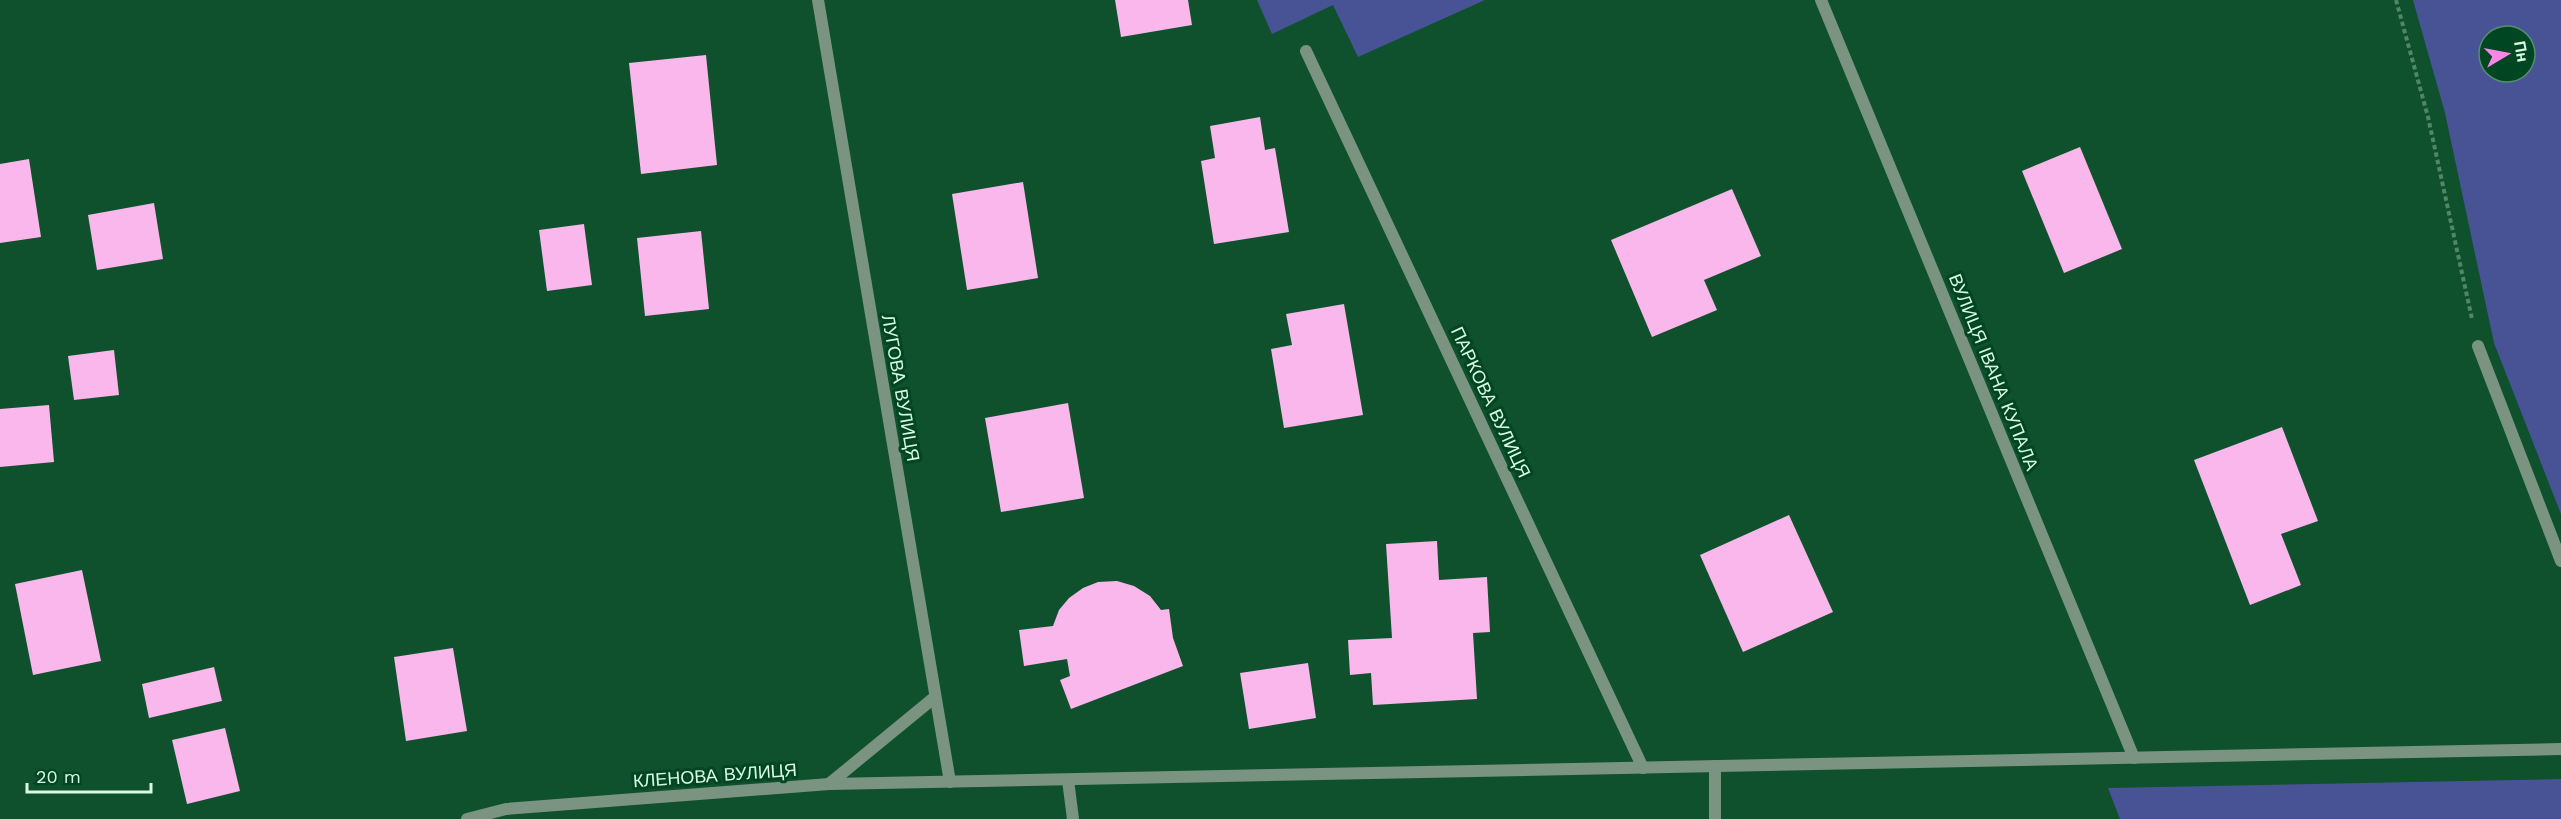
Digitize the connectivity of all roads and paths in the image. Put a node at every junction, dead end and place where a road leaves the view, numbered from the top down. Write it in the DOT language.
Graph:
graph roads {
  1 [pos="818,0"];
  2 [pos="1821,0"];
  3 [pos="2396,0"];
  4 [pos="1306,51"];
  5 [pos="2478,346"];
  6 [pos="2561,561"];
  7 [pos="935,697"];
  8 [pos="2561,749"];
  9 [pos="2134,758"];
  10 [pos="1715,766"];
  11 [pos="1643,768"];
  12 [pos="1068,780"];
  13 [pos="950,782"];
  14 [pos="830,784"];
  15 [pos="507,814"];
  16 [pos="467,819"];
  17 [pos="1073,819"];
  18 [pos="1715,819"];
  1 -- 7 [label="street, ЛУГОВА ВУЛИЦЯ"];
  2 -- 9 [label="street, ВУЛИЦЯ ІВАНА КУПАЛА"];
  3 -- 5 [label="path"];
  4 -- 11 [label="street, ПАРКОВА ВУЛИЦЯ"];
  5 -- 6 [label="street"];
  7 -- 13 [label="street, ЛУГОВА ВУЛИЦЯ"];
  7 -- 14 [label="street"];
  8 -- 9 [label="street, КЛЕНОВА ВУЛИЦЯ"];
  9 -- 10 [label="street, КЛЕНОВА ВУЛИЦЯ"];
  10 -- 11 [label="street, КЛЕНОВА ВУЛИЦЯ"];
  10 -- 18 [label="street"];
  11 -- 12 [label="street, КЛЕНОВА ВУЛИЦЯ"];
  12 -- 13 [label="street, КЛЕНОВА ВУЛИЦЯ"];
  12 -- 17 [label="street"];
  13 -- 14 [label="street, КЛЕНОВА ВУЛИЦЯ"];
  14 -- 15 [label="street, КЛЕНОВА ВУЛИЦЯ"];
  15 -- 16 [label="street, КЛЕНОВА ВУЛИЦЯ"];
}
